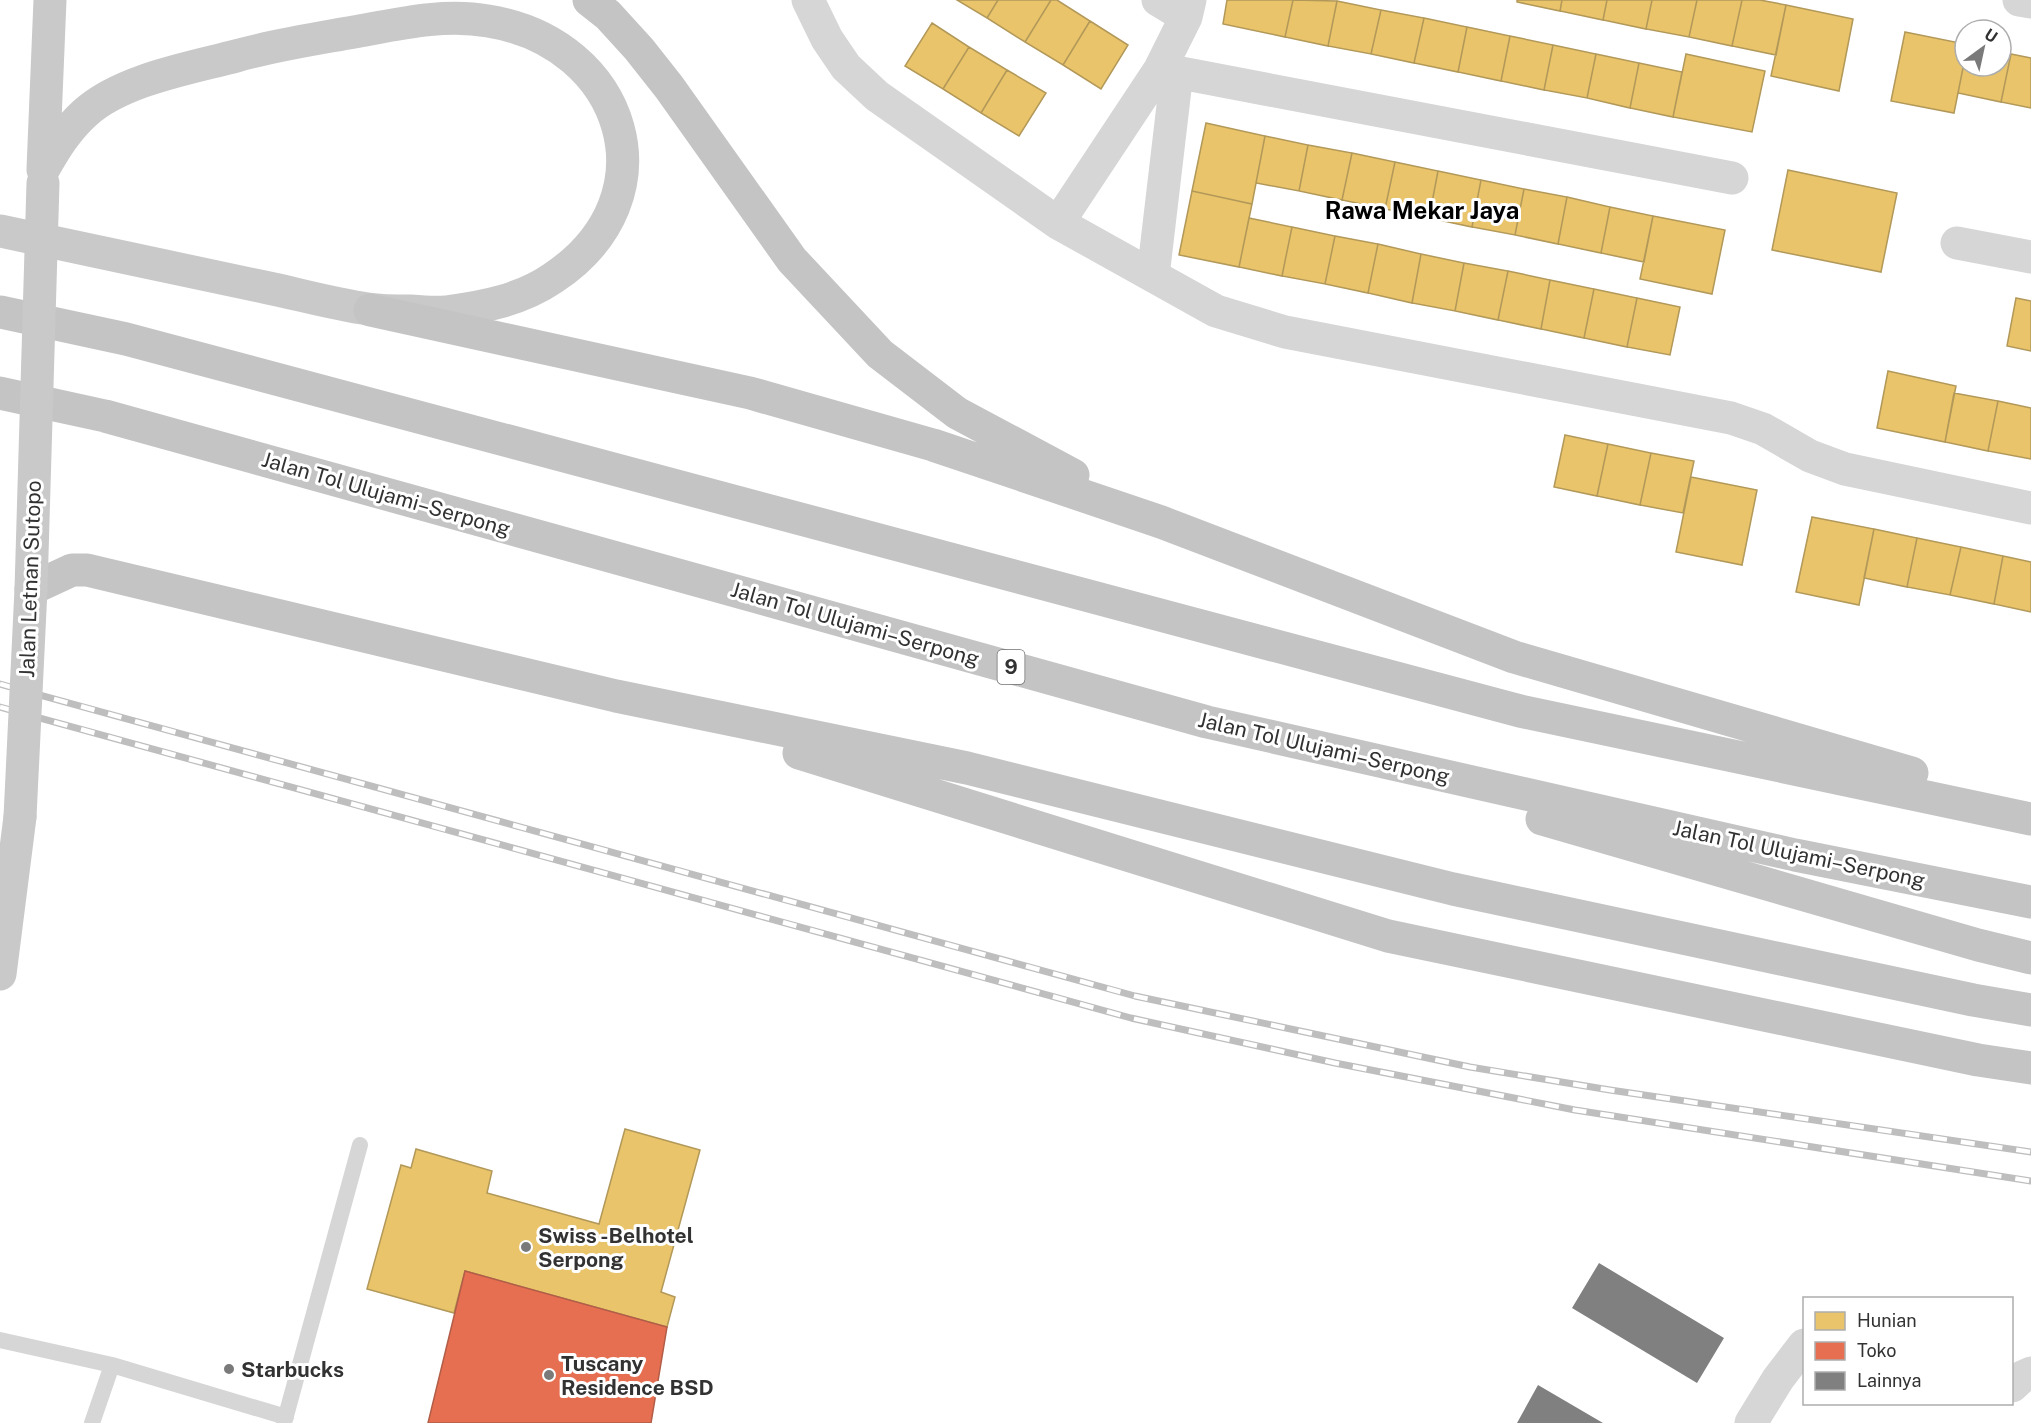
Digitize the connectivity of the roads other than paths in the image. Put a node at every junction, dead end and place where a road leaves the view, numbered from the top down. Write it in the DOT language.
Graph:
graph roads {
  1 [pos="50,0"];
  2 [pos="589,0"];
  3 [pos="808,0"];
  4 [pos="1158,0"];
  5 [pos="2019,0"];
  6 [pos="2031,2"];
  7 [pos="1188,8"];
  8 [pos="1169,70"];
  9 [pos="43,177"];
  10 [pos="1732,178"];
  11 [pos="1059,223"];
  12 [pos="0,231"];
  13 [pos="1958,243"];
  14 [pos="2031,257"];
  15 [pos="1154,276"];
  16 [pos="370,310"];
  17 [pos="0,312"];
  18 [pos="0,393"];
  19 [pos="2031,508"];
  20 [pos="1161,522"];
  21 [pos="31,589"];
  22 [pos="616,696"];
  23 [pos="1207,722"];
  24 [pos="2031,808"];
  25 [pos="2031,819"];
  26 [pos="2031,902"];
  27 [pos="2031,958"];
  28 [pos="0,974"];
  29 [pos="2031,1010"];
  30 [pos="2031,1068"];
  31 [pos="360,1146"];
  32 [pos="0,1340"];
  33 [pos="1803,1346"];
  34 [pos="112,1365"];
  35 [pos="2031,1373"];
  36 [pos="2013,1385"];
  37 [pos="285,1420"];
  38 [pos="92,1423"];
  39 [pos="1751,1423"];
  1 -- 9 [label="main road, Jalan Letnan Sutopo"];
  2 -- 20 [label="highway"];
  3 -- 11 [label="street"];
  4 -- 7 [label="street"];
  5 -- 6 [label="street"];
  7 -- 8 [label="street"];
  8 -- 10 [label="street"];
  8 -- 11 [label="street"];
  8 -- 15 [label="street"];
  9 -- 16 [label="main road"];
  9 -- 21 [label="main road, Jalan Letnan Sutopo, bridge"];
  11 -- 15 [label="street"];
  12 -- 16 [label="main road"];
  13 -- 14 [label="street"];
  15 -- 19 [label="street"];
  16 -- 20 [label="highway"];
  17 -- 25 [label="highway"];
  18 -- 23 [label="highway, Jalan Tol Ulujami–Serpong / 9"];
  20 -- 24 [label="highway"];
  21 -- 22 [label="highway"];
  21 -- 28 [label="main road, Jalan Letnan Sutopo, bridge"];
  22 -- 29 [label="highway"];
  22 -- 30 [label="highway"];
  23 -- 26 [label="highway, Jalan Tol Ulujami–Serpong / 9"];
  23 -- 27 [label="highway"];
  31 -- 37 [label="lane"];
  32 -- 34 [label="lane"];
  33 -- 39 [label="street"];
  34 -- 37 [label="lane"];
  34 -- 38 [label="lane"];
  35 -- 36 [label="street"];
}
